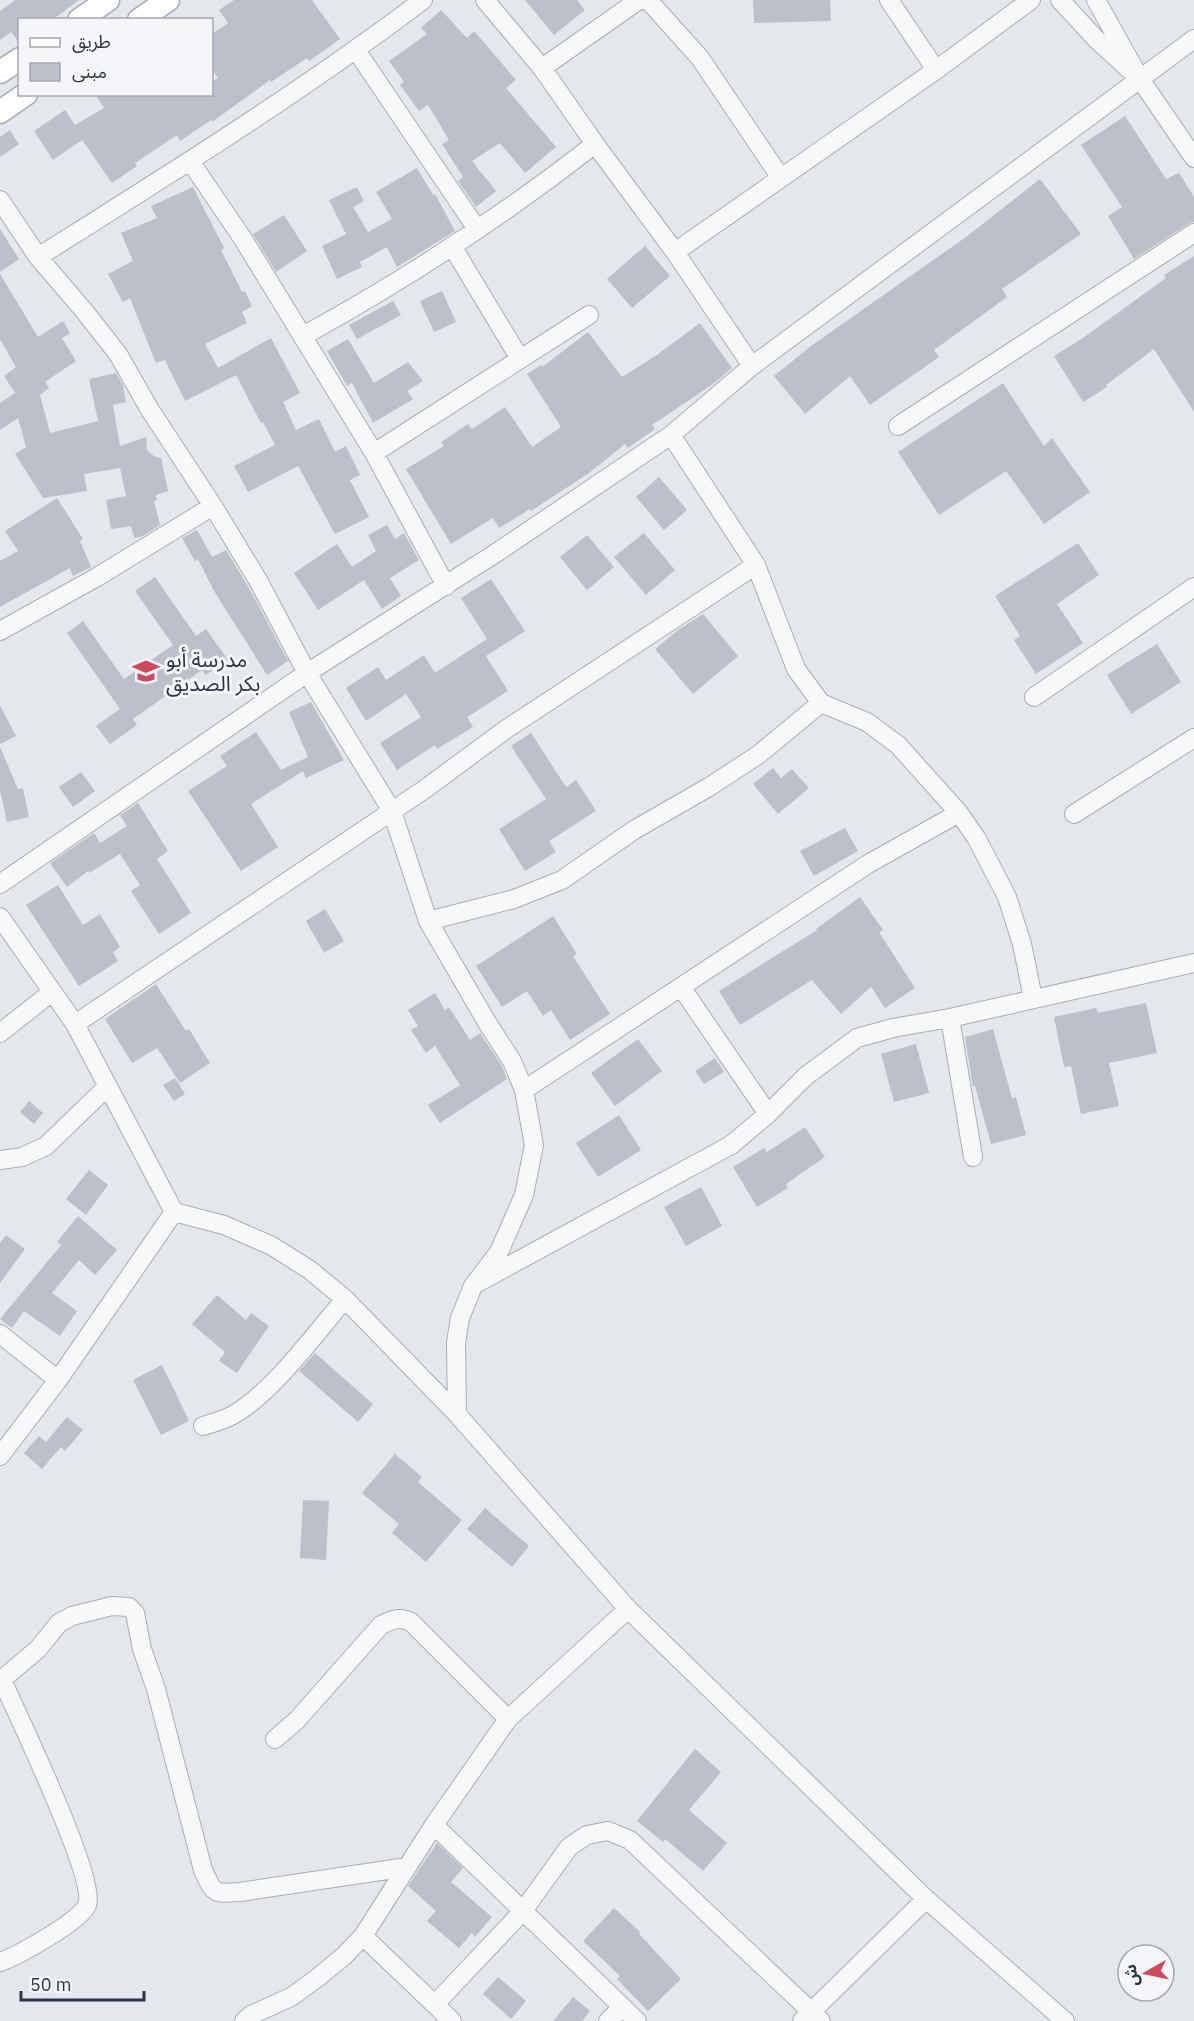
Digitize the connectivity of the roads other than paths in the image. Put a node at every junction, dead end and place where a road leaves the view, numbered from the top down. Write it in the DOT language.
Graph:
graph roads {
  1 [pos="108,0"];
  2 [pos="168,0"];
  3 [pos="423,0"];
  4 [pos="485,0"];
  5 [pos="639,0"];
  6 [pos="648,0"];
  7 [pos="889,0"];
  8 [pos="1031,0"];
  9 [pos="1060,0"];
  10 [pos="1096,0"];
  11 [pos="82,18"];
  12 [pos="142,18"];
  13 [pos="1194,39"];
  14 [pos="356,50"];
  15 [pos="18,60"];
  16 [pos="542,68"];
  17 [pos="936,70"];
  18 [pos="0,72"];
  19 [pos="1140,79"];
  20 [pos="23,96"];
  21 [pos="0,112"];
  22 [pos="595,144"];
  23 [pos="1194,158"];
  24 [pos="190,161"];
  25 [pos="781,178"];
  26 [pos="0,200"];
  27 [pos="477,229"];
  28 [pos="1194,233"];
  29 [pos="452,246"];
  30 [pos="675,252"];
  31 [pos="38,257"];
  32 [pos="589,315"];
  33 [pos="303,336"];
  34 [pos="520,359"];
  35 [pos="752,366"];
  36 [pos="898,426"];
  37 [pos="671,435"];
  38 [pos="374,453"];
  39 [pos="213,506"];
  40 [pos="756,565"];
  41 [pos="446,586"];
  42 [pos="1194,587"];
  43 [pos="0,631"];
  44 [pos="307,673"];
  45 [pos="1034,697"];
  46 [pos="821,704"];
  47 [pos="1194,738"];
  48 [pos="392,811"];
  49 [pos="959,813"];
  50 [pos="1074,814"];
  51 [pos="0,885"];
  52 [pos="0,917"];
  53 [pos="428,921"];
  54 [pos="1194,963"];
  55 [pos="681,987"];
  56 [pos="52,992"];
  57 [pos="1033,998"];
  58 [pos="950,1018"];
  59 [pos="75,1024"];
  60 [pos="0,1033"];
  61 [pos="108,1086"];
  62 [pos="524,1090"];
  63 [pos="768,1114"];
  64 [pos="973,1157"];
  65 [pos="0,1160"];
  66 [pos="174,1212"];
  67 [pos="473,1286"];
  68 [pos="345,1299"];
  69 [pos="0,1334"];
  70 [pos="58,1380"];
  71 [pos="457,1414"];
  72 [pos="203,1426"];
  73 [pos="0,1456"];
  74 [pos="627,1609"];
  75 [pos="1,1680"];
  76 [pos="508,1719"];
  77 [pos="275,1739"];
  78 [pos="434,1826"];
  79 [pos="406,1868"];
  80 [pos="926,1899"];
  81 [pos="523,1911"];
  82 [pos="363,1936"];
  83 [pos="0,1962"];
  84 [pos="435,2004"];
  85 [pos="622,2007"];
  86 [pos="811,2018"];
  87 [pos="244,2021"];
  88 [pos="452,2021"];
  89 [pos="608,2021"];
  90 [pos="637,2021"];
  91 [pos="1065,2021"];
  1 -- 11 [label="main road"];
  2 -- 12 [label="main road"];
  3 -- 14 [label="street"];
  4 -- 16 [label="street"];
  5 -- 16 [label="street"];
  6 -- 25 [label="street"];
  7 -- 17 [label="street"];
  8 -- 17 [label="street"];
  9 -- 19 [label="street"];
  10 -- 19 [label="street"];
  13 -- 19 [label="street"];
  14 -- 24 [label="street"];
  14 -- 27 [label="street"];
  15 -- 18 [label="main road"];
  16 -- 22 [label="street"];
  17 -- 25 [label="street"];
  19 -- 23 [label="street"];
  19 -- 35 [label="street"];
  20 -- 21 [label="main road"];
  22 -- 27 [label="street"];
  22 -- 30 [label="street"];
  24 -- 31 [label="street"];
  24 -- 33 [label="street"];
  25 -- 30 [label="street"];
  26 -- 31 [label="street"];
  27 -- 29 [label="street"];
  28 -- 36 [label="street"];
  29 -- 33 [label="street"];
  29 -- 34 [label="street"];
  30 -- 35 [label="street"];
  31 -- 39 [label="street"];
  32 -- 34 [label="street"];
  33 -- 38 [label="street"];
  34 -- 38 [label="street"];
  35 -- 37 [label="street"];
  37 -- 40 [label="street"];
  37 -- 41 [label="street"];
  38 -- 41 [label="street"];
  39 -- 43 [label="street"];
  39 -- 44 [label="street"];
  40 -- 46 [label="street"];
  40 -- 48 [label="street"];
  41 -- 44 [label="street"];
  42 -- 45 [label="street"];
  44 -- 48 [label="street"];
  44 -- 51 [label="street"];
  46 -- 49 [label="street"];
  46 -- 53 [label="street"];
  47 -- 50 [label="street"];
  48 -- 53 [label="street"];
  48 -- 59 [label="street"];
  49 -- 55 [label="street"];
  49 -- 57 [label="street"];
  52 -- 56 [label="street"];
  53 -- 62 [label="street"];
  54 -- 57 [label="street"];
  55 -- 62 [label="street"];
  55 -- 63 [label="street"];
  56 -- 59 [label="street"];
  56 -- 60 [label="street"];
  57 -- 58 [label="street"];
  58 -- 63 [label="street"];
  58 -- 64 [label="street"];
  59 -- 61 [label="street"];
  61 -- 65 [label="street"];
  61 -- 66 [label="street"];
  62 -- 67 [label="street"];
  63 -- 67 [label="street"];
  66 -- 68 [label="street"];
  66 -- 70 [label="street"];
  67 -- 71 [label="street"];
  68 -- 71 [label="street"];
  68 -- 72 [label="street"];
  69 -- 70 [label="street"];
  70 -- 73 [label="street"];
  71 -- 74 [label="street"];
  74 -- 76 [label="street"];
  74 -- 80 [label="street"];
  75 -- 79 [label="street"];
  75 -- 83 [label="street"];
  76 -- 77 [label="street"];
  76 -- 78 [label="street"];
  78 -- 79 [label="street"];
  78 -- 81 [label="street"];
  79 -- 82 [label="street"];
  80 -- 86 [label="street"];
  80 -- 91 [label="street"];
  81 -- 84 [label="street"];
  81 -- 85 [label="street"];
  81 -- 86 [label="street"];
  82 -- 84 [label="street"];
  82 -- 87 [label="street"];
  84 -- 88 [label="street"];
  85 -- 89 [label="street"];
  85 -- 90 [label="street"];
}
